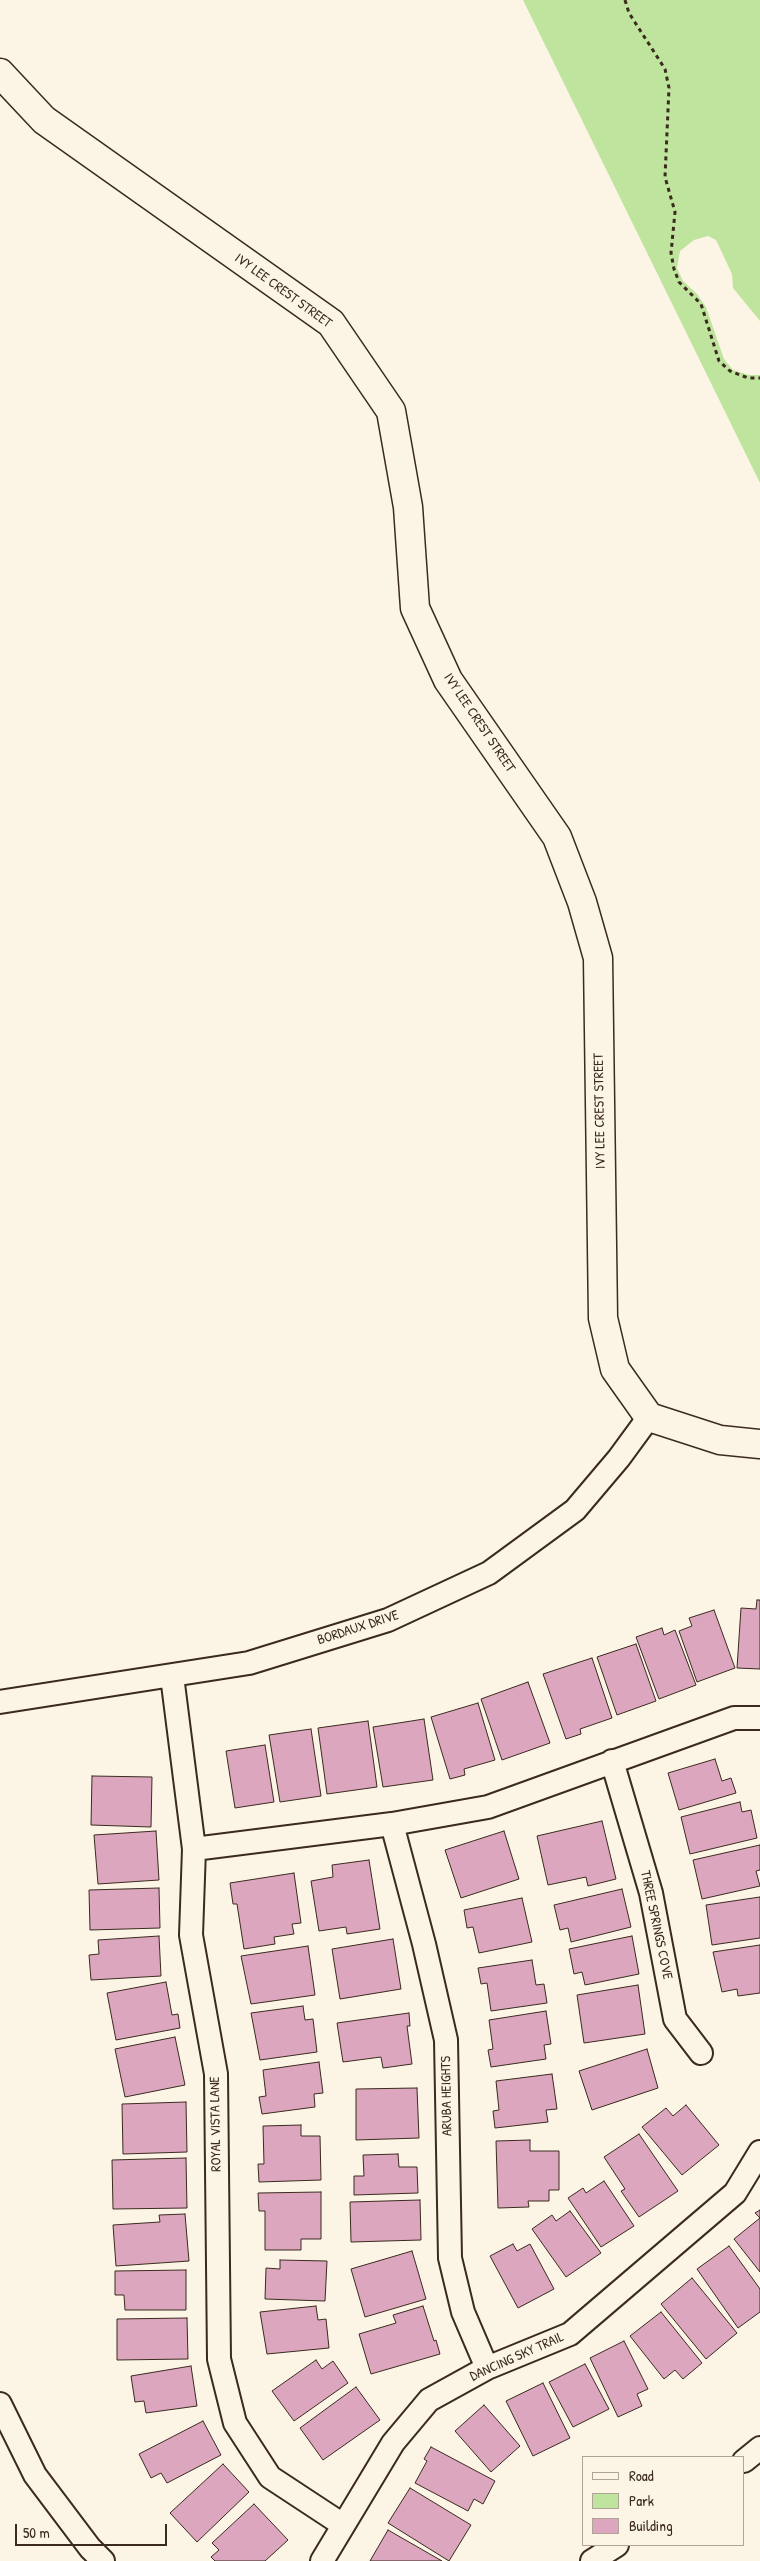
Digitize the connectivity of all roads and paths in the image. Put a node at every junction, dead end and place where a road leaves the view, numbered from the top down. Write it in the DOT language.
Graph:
graph roads {
  1 [pos="625,0"];
  2 [pos="0,73"];
  3 [pos="760,378"];
  4 [pos="649,1418"];
  5 [pos="760,1444"];
  6 [pos="172,1676"];
  7 [pos="0,1702"];
  8 [pos="760,1718"];
  9 [pos="612,1762"];
  10 [pos="392,1824"];
  11 [pos="194,1849"];
  12 [pos="701,2053"];
  13 [pos="760,2152"];
  14 [pos="487,2368"];
  15 [pos="0,2404"];
  16 [pos="760,2448"];
  17 [pos="745,2460"];
  18 [pos="343,2525"];
  19 [pos="615,2546"];
  20 [pos="103,2561"];
  21 [pos="322,2561"];
  22 [pos="592,2561"];
  1 -- 3 [label="path"];
  2 -- 4 [label="street, IVY LEE CREST STREET"];
  4 -- 5 [label="street"];
  4 -- 6 [label="street, BORDAUX DRIVE"];
  6 -- 7 [label="street, BORDAUX DRIVE"];
  6 -- 11 [label="street, ROYAL VISTA LANE"];
  8 -- 9 [label="street"];
  9 -- 10 [label="street"];
  9 -- 12 [label="street, THREE SPRINGS COVE"];
  10 -- 11 [label="street"];
  10 -- 14 [label="street, ARUBA HEIGHTS"];
  11 -- 18 [label="street, ROYAL VISTA LANE"];
  13 -- 14 [label="street, DANCING SKY TRAIL"];
  14 -- 18 [label="street, DANCING SKY TRAIL"];
  15 -- 20 [label="street"];
  16 -- 17 [label="street"];
  18 -- 21 [label="street, DANCING SKY TRAIL"];
  19 -- 22 [label="street"];
}
